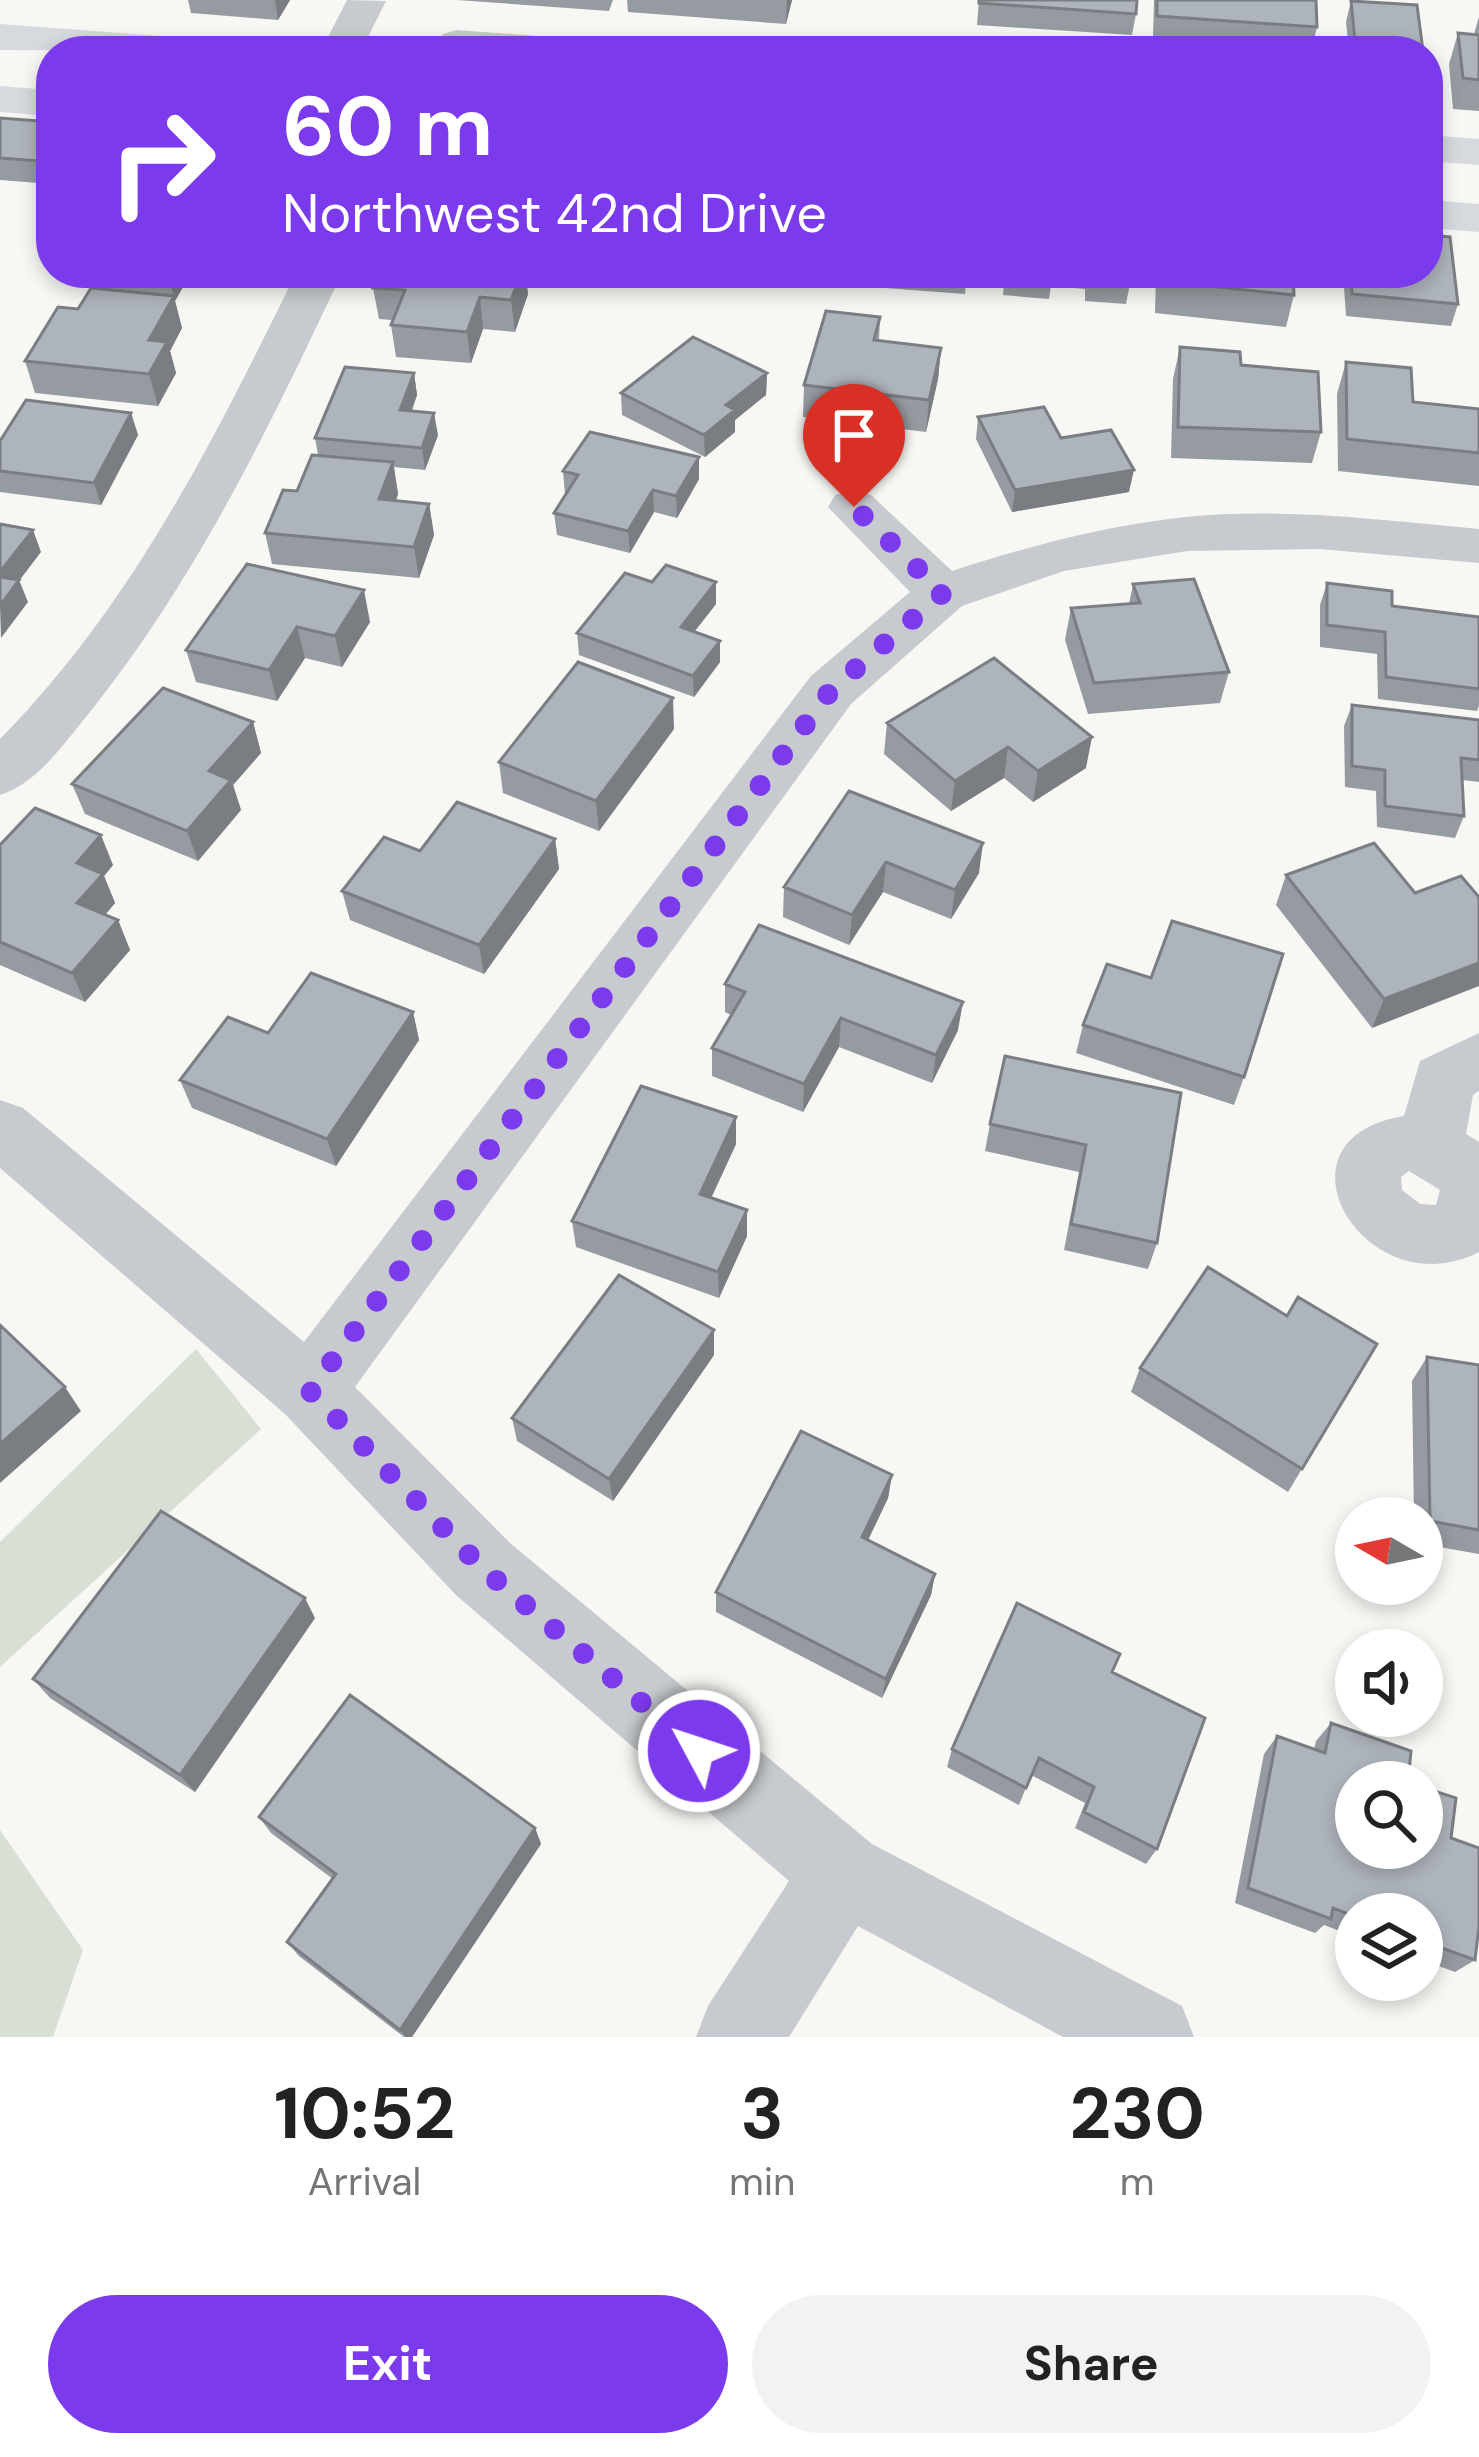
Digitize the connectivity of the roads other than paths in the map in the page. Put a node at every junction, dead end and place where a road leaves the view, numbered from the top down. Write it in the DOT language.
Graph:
graph roads {
  1 [pos="366,1"];
  2 [pos="348,36"];
  3 [pos="0,37"];
  4 [pos="36,40"];
  5 [pos="0,99"];
  6 [pos="36,103"];
  7 [pos="1443,149"];
  8 [pos="1479,152"];
  9 [pos="1443,215"];
  10 [pos="1479,218"];
  11 [pos="312,288"];
  12 [pos="854,507"];
  13 [pos="1479,546"];
  14 [pos="943,593"];
  15 [pos="0,774"];
  16 [pos="1479,1059"];
  17 [pos="0,1128"];
  18 [pos="1478,1197"];
  19 [pos="310,1391"];
  20 [pos="843,1873"];
  21 [pos="739,2037"];
  22 [pos="1151,2037"];
  1 -- 2 [label="street"];
  3 -- 4 [label="main road"];
  5 -- 6 [label="main road"];
  7 -- 8 [label="main road"];
  9 -- 10 [label="main road"];
  11 -- 15 [label="street"];
  12 -- 14 [label="street"];
  13 -- 14 [label="street"];
  14 -- 19 [label="street"];
  16 -- 18 [label="street"];
  17 -- 19 [label="street"];
  19 -- 20 [label="street"];
  20 -- 21 [label="street"];
  20 -- 22 [label="street"];
}
